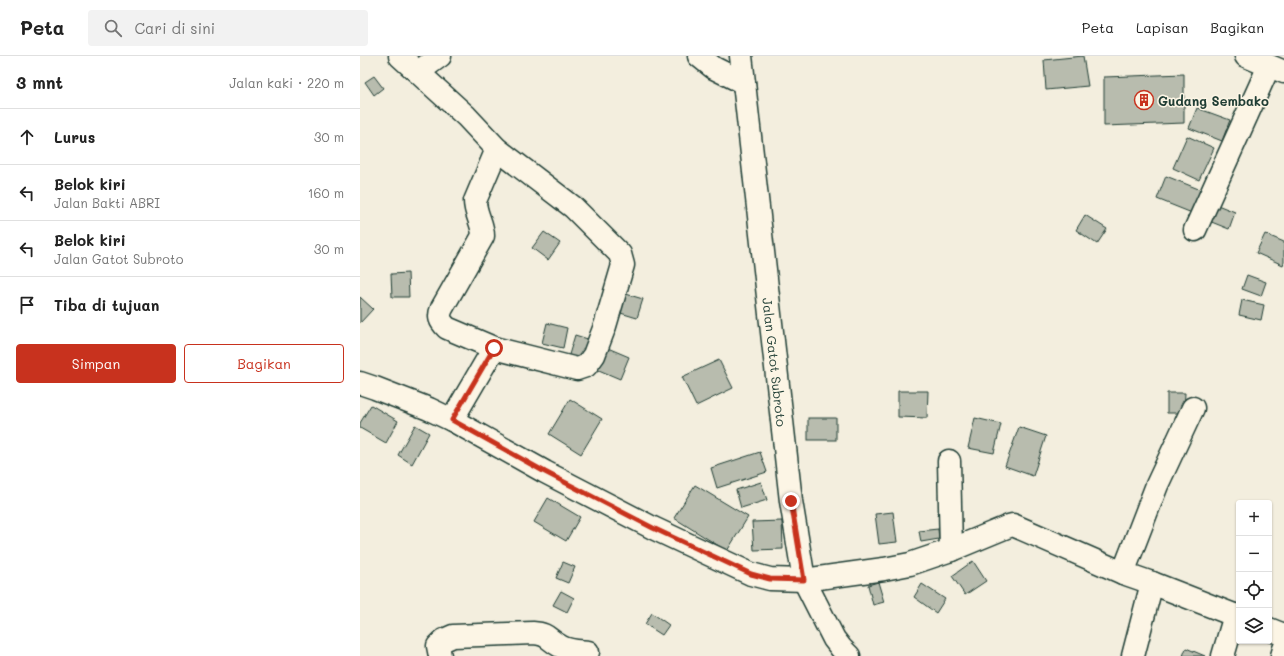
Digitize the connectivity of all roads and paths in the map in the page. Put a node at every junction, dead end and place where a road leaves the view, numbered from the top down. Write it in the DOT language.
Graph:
graph roads {
  1 [pos="400,56"];
  2 [pos="440,56"];
  3 [pos="699,56"];
  4 [pos="741,56"];
  5 [pos="1246,56"];
  6 [pos="1276,69"];
  7 [pos="418,72"];
  8 [pos="744,83"];
  9 [pos="497,149"];
  10 [pos="1195,230"];
  11 [pos="494,348"];
  12 [pos="360,383"];
  13 [pos="1193,408"];
  14 [pos="452,420"];
  15 [pos="949,461"];
  16 [pos="951,550"];
  17 [pos="1123,574"];
  18 [pos="804,580"];
  19 [pos="1152,583"];
  20 [pos="1236,616"];
  21 [pos="1236,619"];
  22 [pos="1272,630"];
  23 [pos="1284,635"];
  24 [pos="1284,649"];
  25 [pos="588,652"];
  26 [pos="440,656"];
  27 [pos="849,656"];
  28 [pos="1133,656"];
  29 [pos="1223,656"];
  30 [pos="1282,656"];
  1 -- 7 [label="street"];
  2 -- 7 [label="street"];
  3 -- 8 [label="street"];
  4 -- 8 [label="street, Jalan Gatot Subroto"];
  5 -- 6 [label="street"];
  6 -- 10 [label="street"];
  7 -- 9 [label="street"];
  8 -- 18 [label="street, Jalan Gatot Subroto"];
  9 -- 11 [label="street"];
  9 -- 11 [label="street"];
  11 -- 14 [label="street"];
  12 -- 14 [label="street"];
  13 -- 17 [label="street"];
  14 -- 18 [label="street"];
  15 -- 16 [label="street"];
  16 -- 17 [label="street"];
  16 -- 18 [label="street"];
  17 -- 19 [label="street"];
  18 -- 27 [label="street, Jalan Gatot Subroto"];
  19 -- 20 [label="street"];
  19 -- 28 [label="street"];
  21 -- 29 [label="street"];
  22 -- 23 [label="street"];
  24 -- 30 [label="street"];
  25 -- 26 [label="street"];
}
